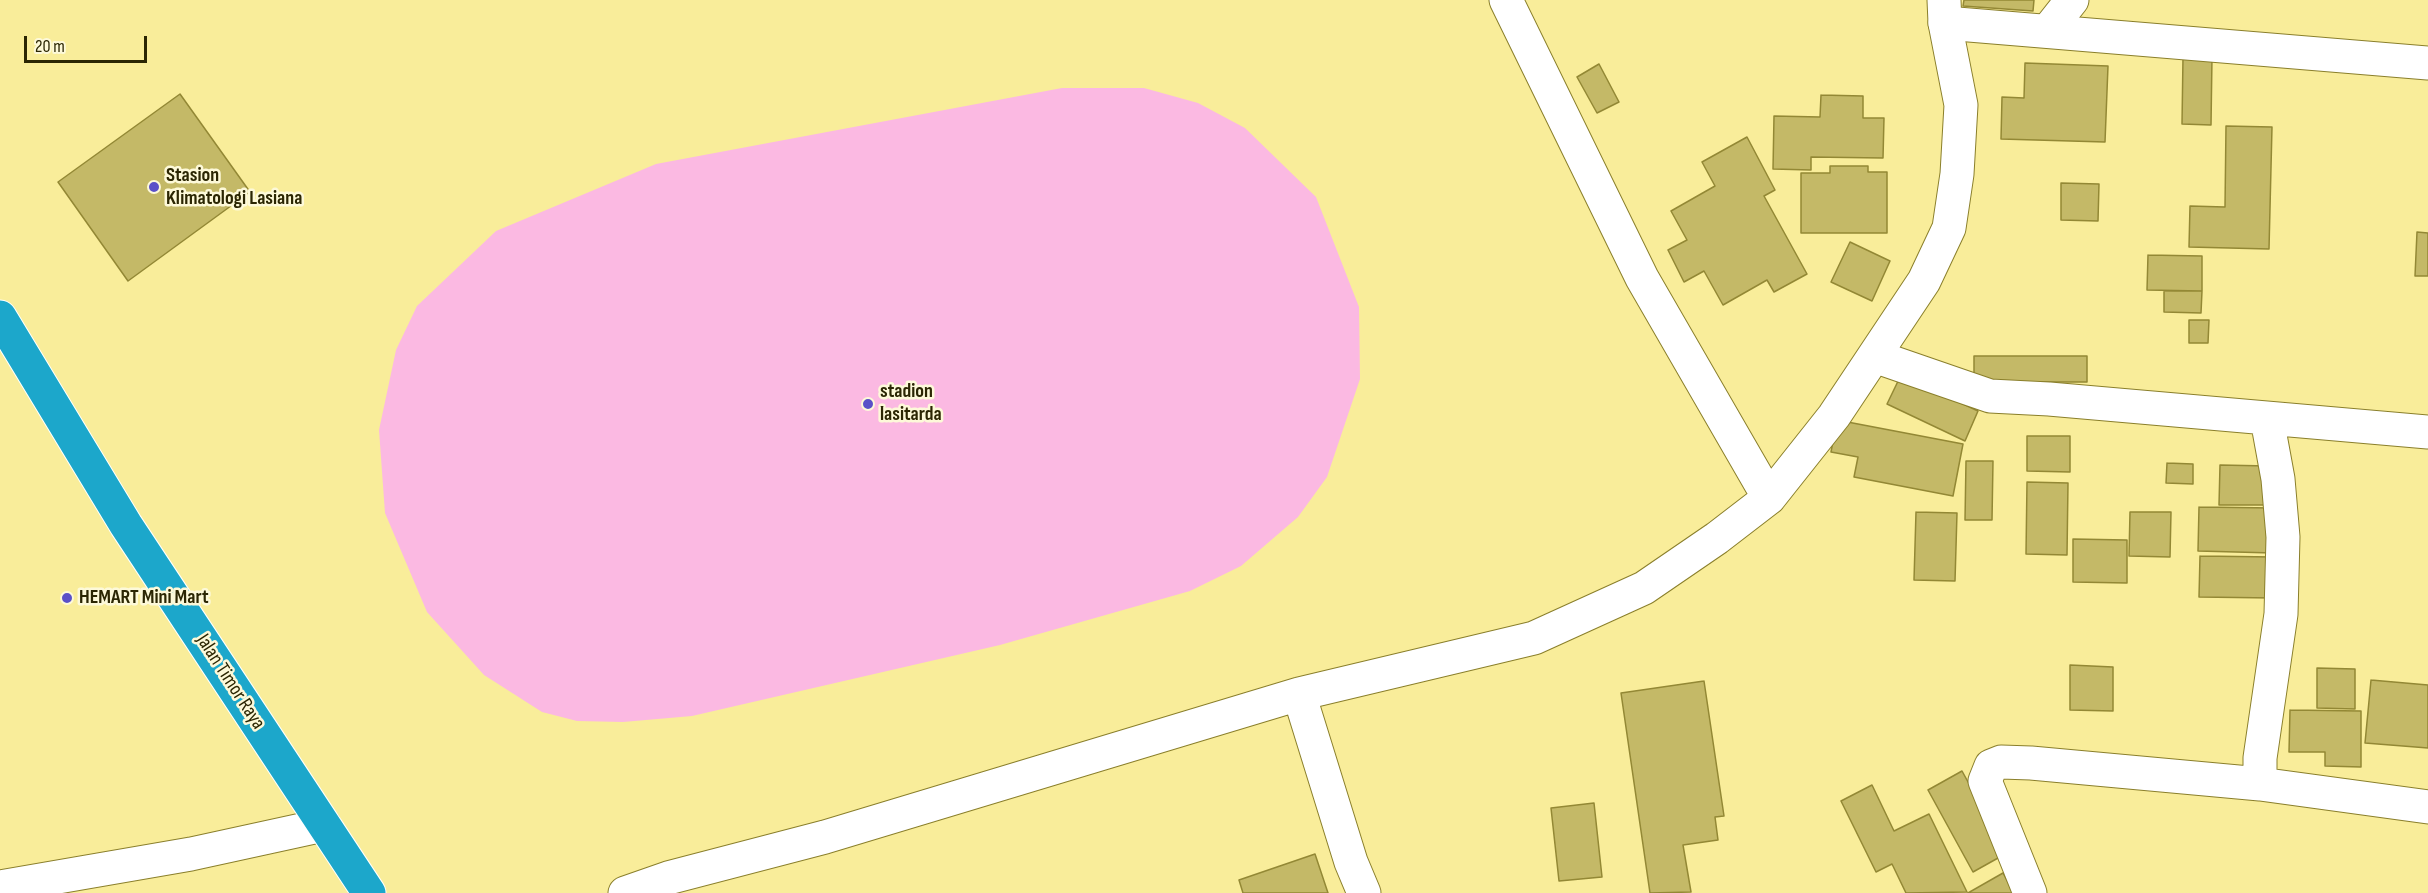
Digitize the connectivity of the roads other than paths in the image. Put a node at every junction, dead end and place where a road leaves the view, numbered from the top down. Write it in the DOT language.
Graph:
graph roads {
  1 [pos="1506,0"];
  2 [pos="2072,0"];
  3 [pos="1945,11"];
  4 [pos="2049,29"];
  5 [pos="2428,63"];
  6 [pos="0,317"];
  7 [pos="1874,356"];
  8 [pos="2267,419"];
  9 [pos="2428,432"];
  10 [pos="1769,498"];
  11 [pos="1299,694"];
  12 [pos="2260,784"];
  13 [pos="2428,807"];
  14 [pos="324,825"];
  15 [pos="0,887"];
  16 [pos="369,893"];
  17 [pos="625,893"];
  18 [pos="1364,893"];
  19 [pos="2030,893"];
  1 -- 10 [label="street"];
  2 -- 4 [label="street"];
  3 -- 4 [label="street"];
  3 -- 7 [label="street"];
  4 -- 5 [label="street"];
  6 -- 14 [label="highway, Jalan Timor Raya"];
  7 -- 8 [label="street"];
  7 -- 10 [label="street"];
  8 -- 9 [label="street"];
  8 -- 12 [label="street"];
  10 -- 11 [label="street"];
  11 -- 17 [label="street"];
  11 -- 18 [label="street"];
  12 -- 13 [label="street"];
  12 -- 19 [label="street"];
  14 -- 15 [label="street"];
  14 -- 16 [label="highway, Jalan Timor Raya"];
}
